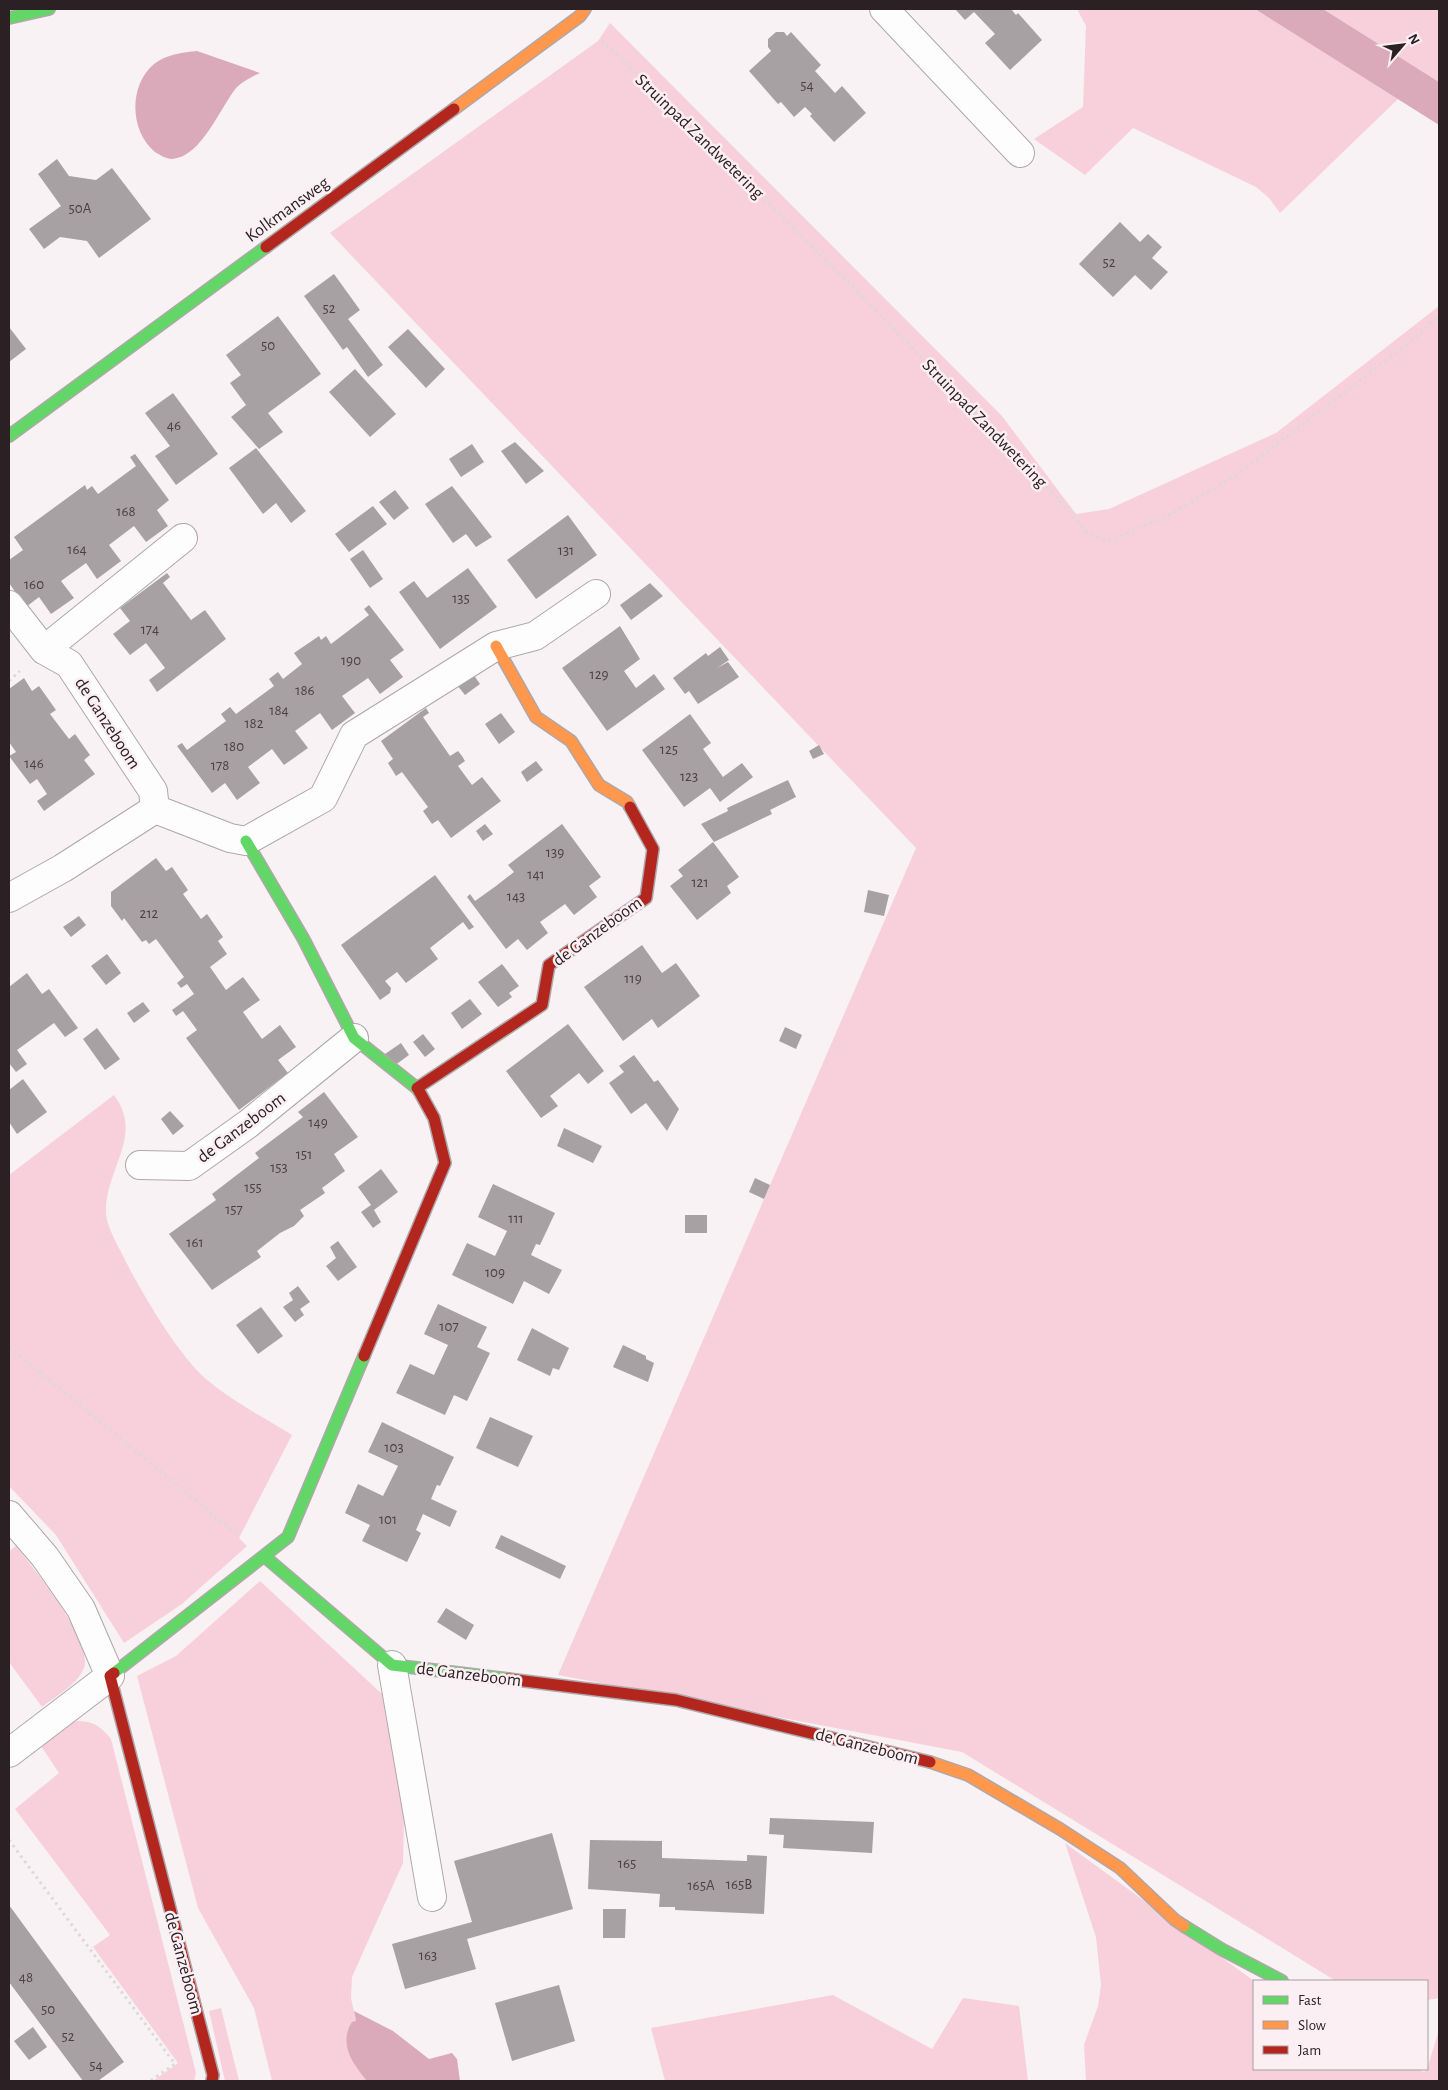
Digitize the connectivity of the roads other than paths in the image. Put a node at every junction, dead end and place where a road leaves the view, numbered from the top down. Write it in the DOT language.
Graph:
graph roads {
  1 [pos="49,9"];
  2 [pos="884,9"];
  3 [pos="582,12"];
  4 [pos="9,18"];
  5 [pos="1020,153"];
  6 [pos="9,436"];
  7 [pos="183,538"];
  8 [pos="596,594"];
  9 [pos="9,606"];
  10 [pos="496,646"];
  11 [pos="44,650"];
  12 [pos="156,809"];
  13 [pos="246,842"];
  14 [pos="9,899"];
  15 [pos="354,1038"];
  16 [pos="417,1088"];
  17 [pos="140,1164"];
  18 [pos="9,1514"];
  19 [pos="264,1556"];
  20 [pos="392,1665"];
  21 [pos="110,1676"];
  22 [pos="9,1753"];
  23 [pos="432,1897"];
  24 [pos="1280,1980"];
  25 [pos="212,2081"];
  1 -- 4 [label="street"];
  2 -- 5 [label="street"];
  3 -- 6 [label="street, Kolkmansweg"];
  7 -- 11 [label="street"];
  8 -- 10 [label="street"];
  9 -- 11 [label="street, de Ganzeboom"];
  10 -- 13 [label="street"];
  10 -- 16 [label="street, de Ganzeboom"];
  11 -- 12 [label="street, de Ganzeboom"];
  12 -- 13 [label="street"];
  12 -- 14 [label="street"];
  13 -- 15 [label="street"];
  15 -- 16 [label="street"];
  15 -- 17 [label="street, de Ganzeboom"];
  16 -- 19 [label="street"];
  18 -- 21 [label="street"];
  19 -- 20 [label="street, de Ganzeboom"];
  19 -- 21 [label="street"];
  20 -- 23 [label="street, de Ganzeboom"];
  20 -- 24 [label="street, de Ganzeboom"];
  21 -- 22 [label="street"];
  21 -- 25 [label="street, de Ganzeboom"];
}
